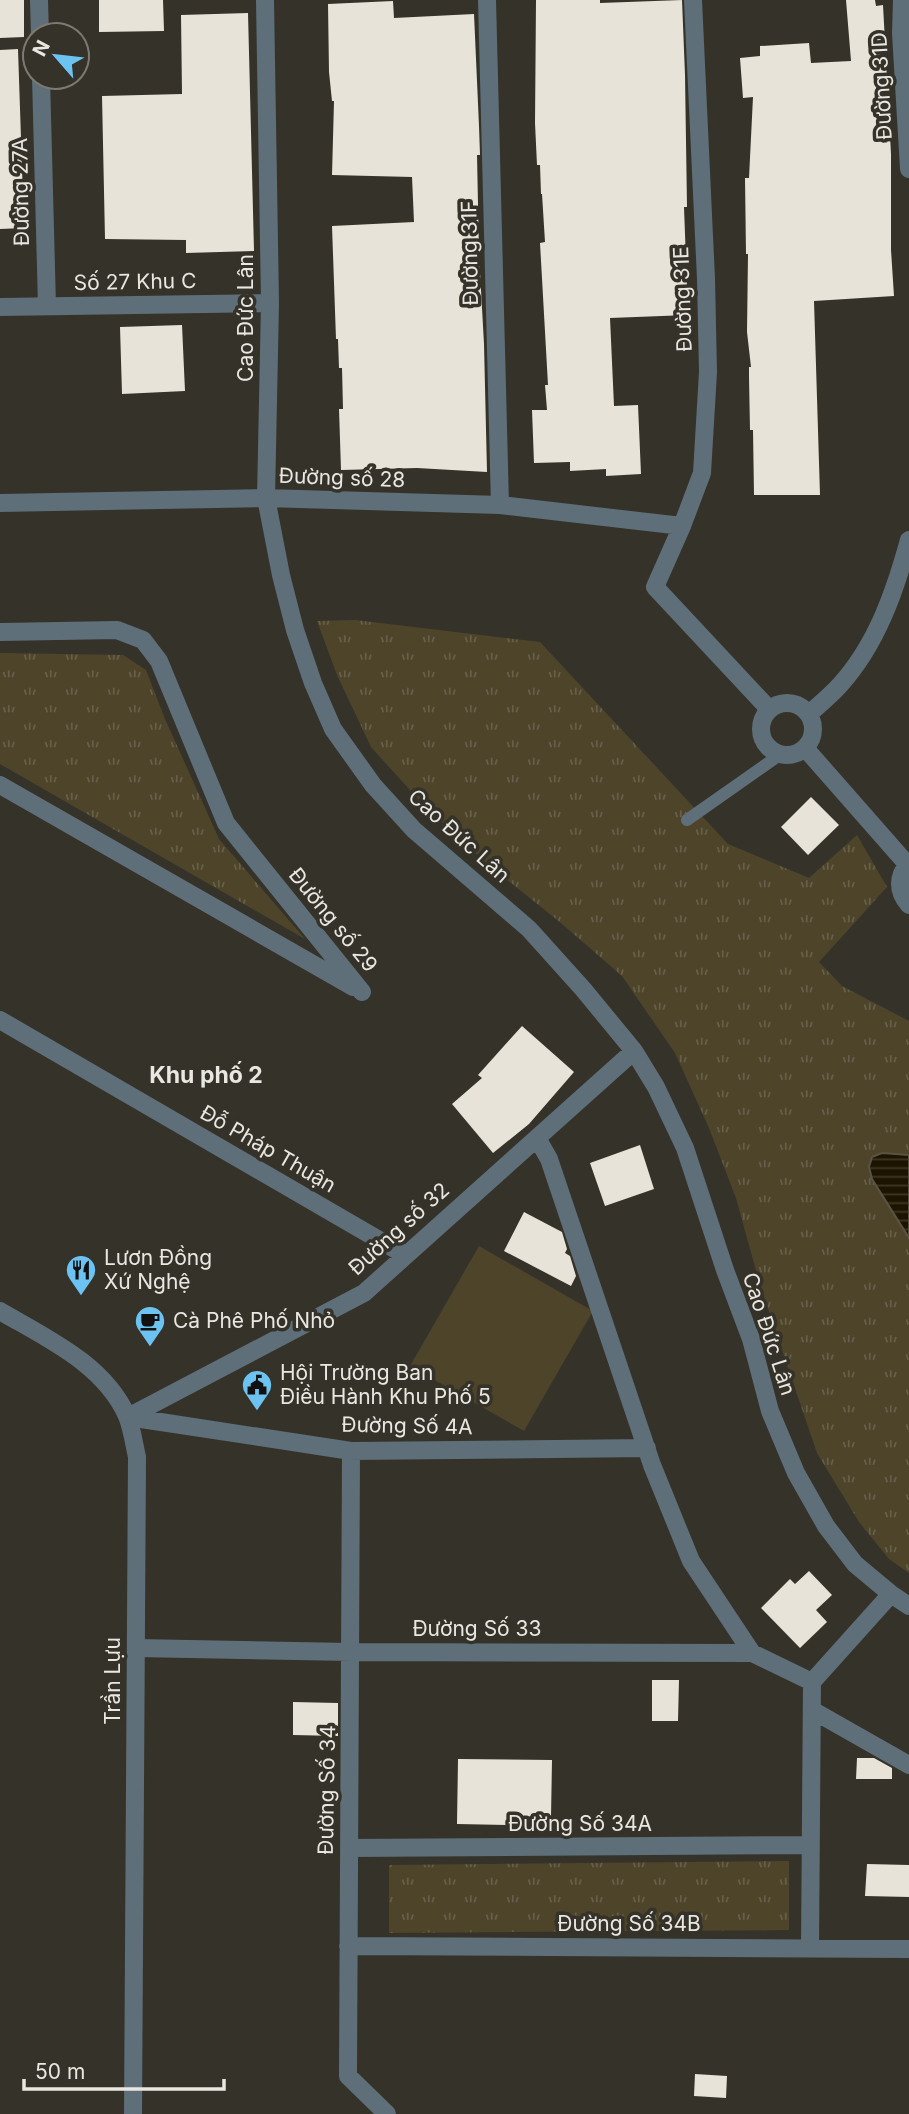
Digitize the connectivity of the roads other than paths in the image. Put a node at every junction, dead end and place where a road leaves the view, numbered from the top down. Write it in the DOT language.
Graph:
graph roads {
  1 [pos="39,0"];
  2 [pos="265,0"];
  3 [pos="487,0"];
  4 [pos="693,0"];
  5 [pos="902,0"];
  6 [pos="40,21"];
  7 [pos="41,91"];
  8 [pos="909,169"];
  9 [pos="270,303"];
  10 [pos="47,306"];
  11 [pos="0,307"];
  12 [pos="267,498"];
  13 [pos="0,503"];
  14 [pos="500,505"];
  15 [pos="682,526"];
  16 [pos="909,540"];
  17 [pos="0,632"];
  18 [pos="769,709"];
  19 [pos="808,714"];
  20 [pos="805,748"];
  21 [pos="781,754"];
  22 [pos="0,785"];
  23 [pos="687,820"];
  24 [pos="908,863"];
  25 [pos="909,905"];
  26 [pos="0,1020"];
  27 [pos="634,1051"];
  28 [pos="537,1138"];
  29 [pos="405,1255"];
  30 [pos="0,1311"];
  31 [pos="128,1417"];
  32 [pos="647,1448"];
  33 [pos="351,1451"];
  34 [pos="891,1594"];
  35 [pos="909,1606"];
  36 [pos="136,1648"];
  37 [pos="351,1652"];
  38 [pos="752,1653"];
  39 [pos="812,1682"];
  40 [pos="812,1710"];
  41 [pos="909,1765"];
  42 [pos="811,1846"];
  43 [pos="349,1848"];
  44 [pos="348,1946"];
  45 [pos="810,1948"];
  46 [pos="909,1949"];
  47 [pos="132,2114"];
  48 [pos="387,2114"];
  1 -- 6 [label="street"];
  2 -- 9 [label="street, Cao Đức Lân"];
  3 -- 14 [label="street, Đường 31F"];
  4 -- 15 [label="street, Đường 31E"];
  5 -- 8 [label="street, Đường 31D"];
  7 -- 10 [label="street, Đường 27A"];
  9 -- 10 [label="street, Số 27 Khu C"];
  9 -- 12 [label="street, Cao Đức Lân"];
  10 -- 11 [label="street, Số 27 Khu C"];
  12 -- 13 [label="street, Đường số 28"];
  12 -- 14 [label="street, Đường số 28"];
  12 -- 27 [label="street, Cao Đức Lân"];
  14 -- 15 [label="street, Đường số 28"];
  15 -- 18 [label="street, Đường 31E"];
  16 -- 19 [label="street"];
  17 -- 22 [label="street, Đường số 29"];
  18 -- 19 [label="street"];
  18 -- 21 [label="street"];
  19 -- 20 [label="street"];
  20 -- 21 [label="street"];
  20 -- 24 [label="street"];
  21 -- 23 [label="lane"];
  24 -- 25 [label="street"];
  26 -- 29 [label="street, Đỗ Pháp Thuận"];
  27 -- 28 [label="street, Đường số 32"];
  27 -- 34 [label="street, Cao Đức Lân"];
  28 -- 29 [label="street, Đường số 32"];
  28 -- 32 [label="street"];
  29 -- 31 [label="street, Đường số 32"];
  30 -- 31 [label="street, Trần Lựu"];
  31 -- 33 [label="street, Đường Số 4A"];
  31 -- 36 [label="street, Trần Lựu"];
  32 -- 33 [label="street, Đường Số 4A"];
  32 -- 38 [label="street"];
  33 -- 37 [label="street, Đường Số 34"];
  34 -- 35 [label="street, Cao Đức Lân"];
  34 -- 39 [label="street"];
  36 -- 37 [label="street, Đường Số 33"];
  36 -- 47 [label="street, Trần Lựu"];
  37 -- 38 [label="street, Đường Số 33"];
  37 -- 43 [label="street, Đường Số 34"];
  38 -- 39 [label="street, Đường Số 33"];
  39 -- 40 [label="street"];
  40 -- 41 [label="street"];
  40 -- 42 [label="street"];
  42 -- 43 [label="street, Đường Số 34A"];
  42 -- 45 [label="street"];
  43 -- 44 [label="street, Đường Số 34"];
  44 -- 45 [label="street, Đường Số 34B"];
  44 -- 48 [label="street, Đường Số 34"];
  45 -- 46 [label="street, Đường Số 34B"];
}
